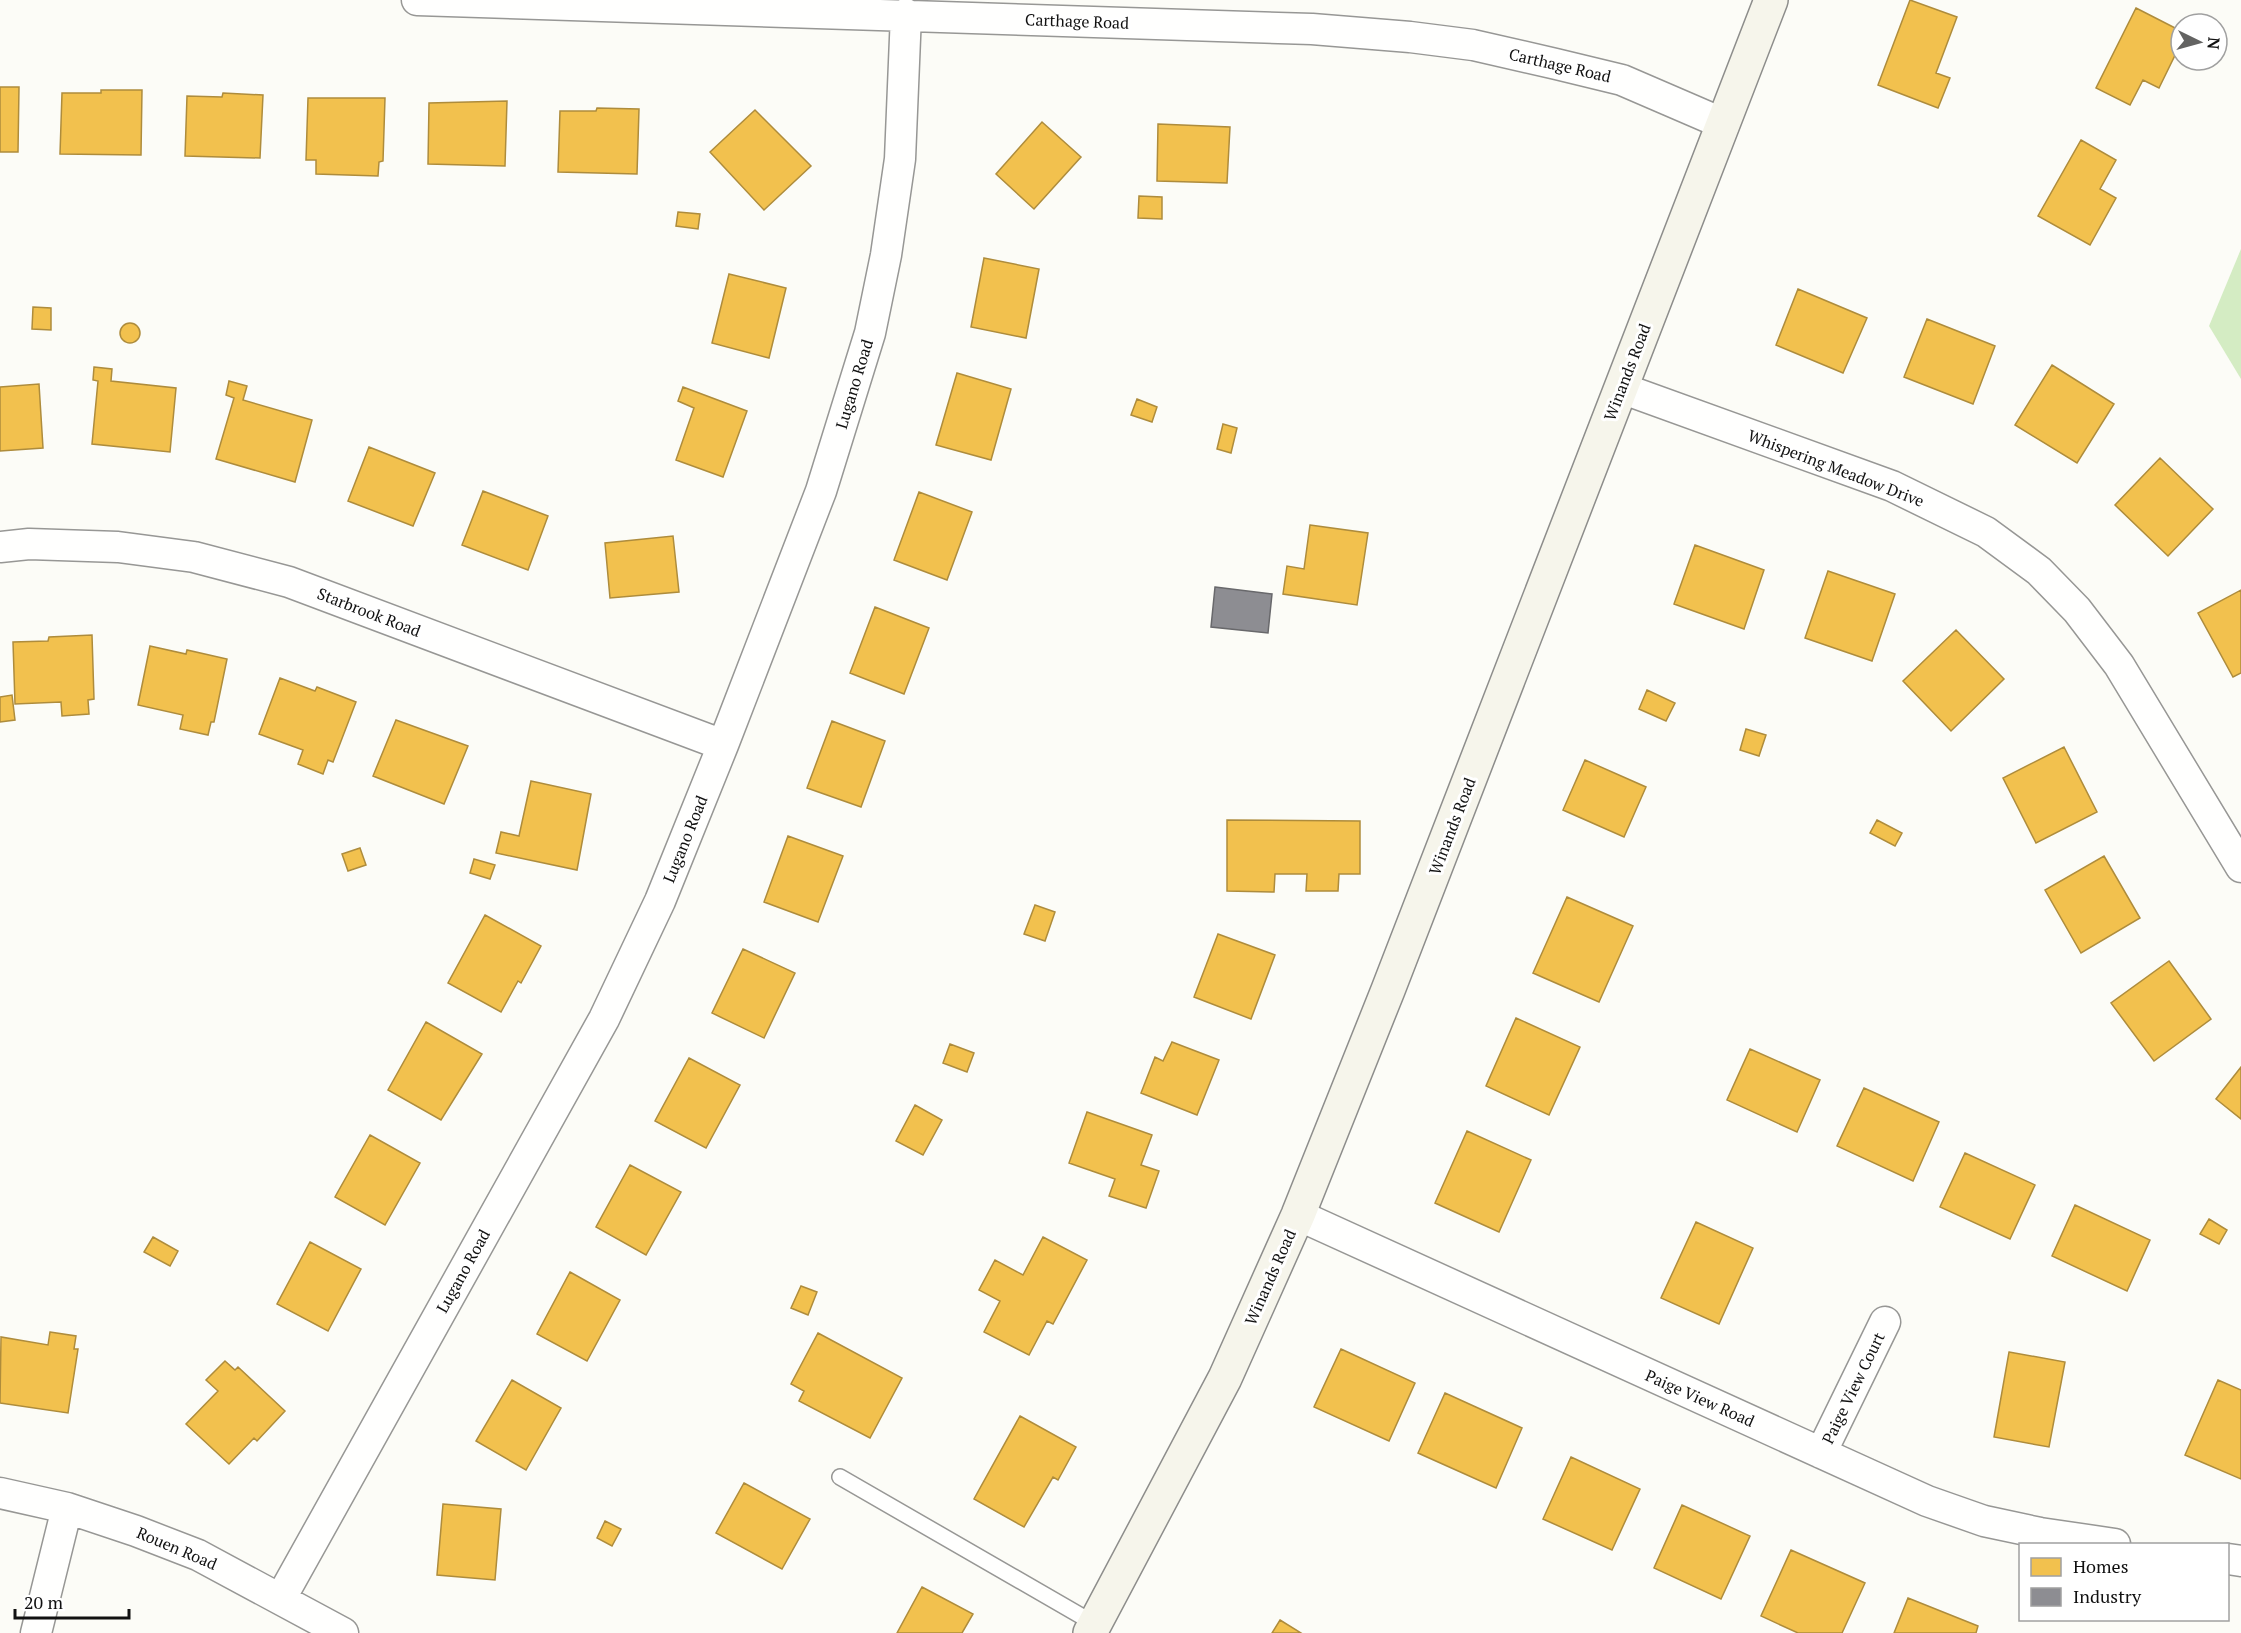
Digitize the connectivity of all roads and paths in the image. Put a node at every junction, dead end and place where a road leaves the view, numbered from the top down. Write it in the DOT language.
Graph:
graph roads {
  1 [pos="417,0"];
  2 [pos="1771,0"];
  3 [pos="906,15"];
  4 [pos="1724,124"];
  5 [pos="1621,388"];
  6 [pos="0,547"];
  7 [pos="723,745"];
  8 [pos="2241,867"];
  9 [pos="1298,1215"];
  10 [pos="1886,1322"];
  11 [pos="1821,1453"];
  12 [pos="840,1477"];
  13 [pos="0,1493"];
  14 [pos="67,1508"];
  15 [pos="2102,1543"];
  16 [pos="280,1598"];
  17 [pos="1093,1629"];
  18 [pos="36,1633"];
  19 [pos="343,1633"];
  1 -- 3 [label="street, Carthage Road"];
  2 -- 4 [label="street, Winands Road"];
  3 -- 4 [label="street, Carthage Road"];
  3 -- 7 [label="street, Lugano Road"];
  4 -- 5 [label="street, Winands Road"];
  5 -- 8 [label="street, Whispering Meadow Drive"];
  5 -- 9 [label="street, Winands Road"];
  6 -- 7 [label="street, Starbrook Road"];
  7 -- 16 [label="street, Lugano Road"];
  9 -- 11 [label="street, Paige View Road"];
  9 -- 17 [label="street, Winands Road"];
  10 -- 11 [label="street, Paige View Court"];
  11 -- 15 [label="street, Paige View Road"];
  12 -- 17 [label="lane"];
  13 -- 14 [label="street, Rouen Road"];
  14 -- 16 [label="street, Rouen Road"];
  14 -- 18 [label="street"];
  16 -- 19 [label="street, Rouen Road"];
}
